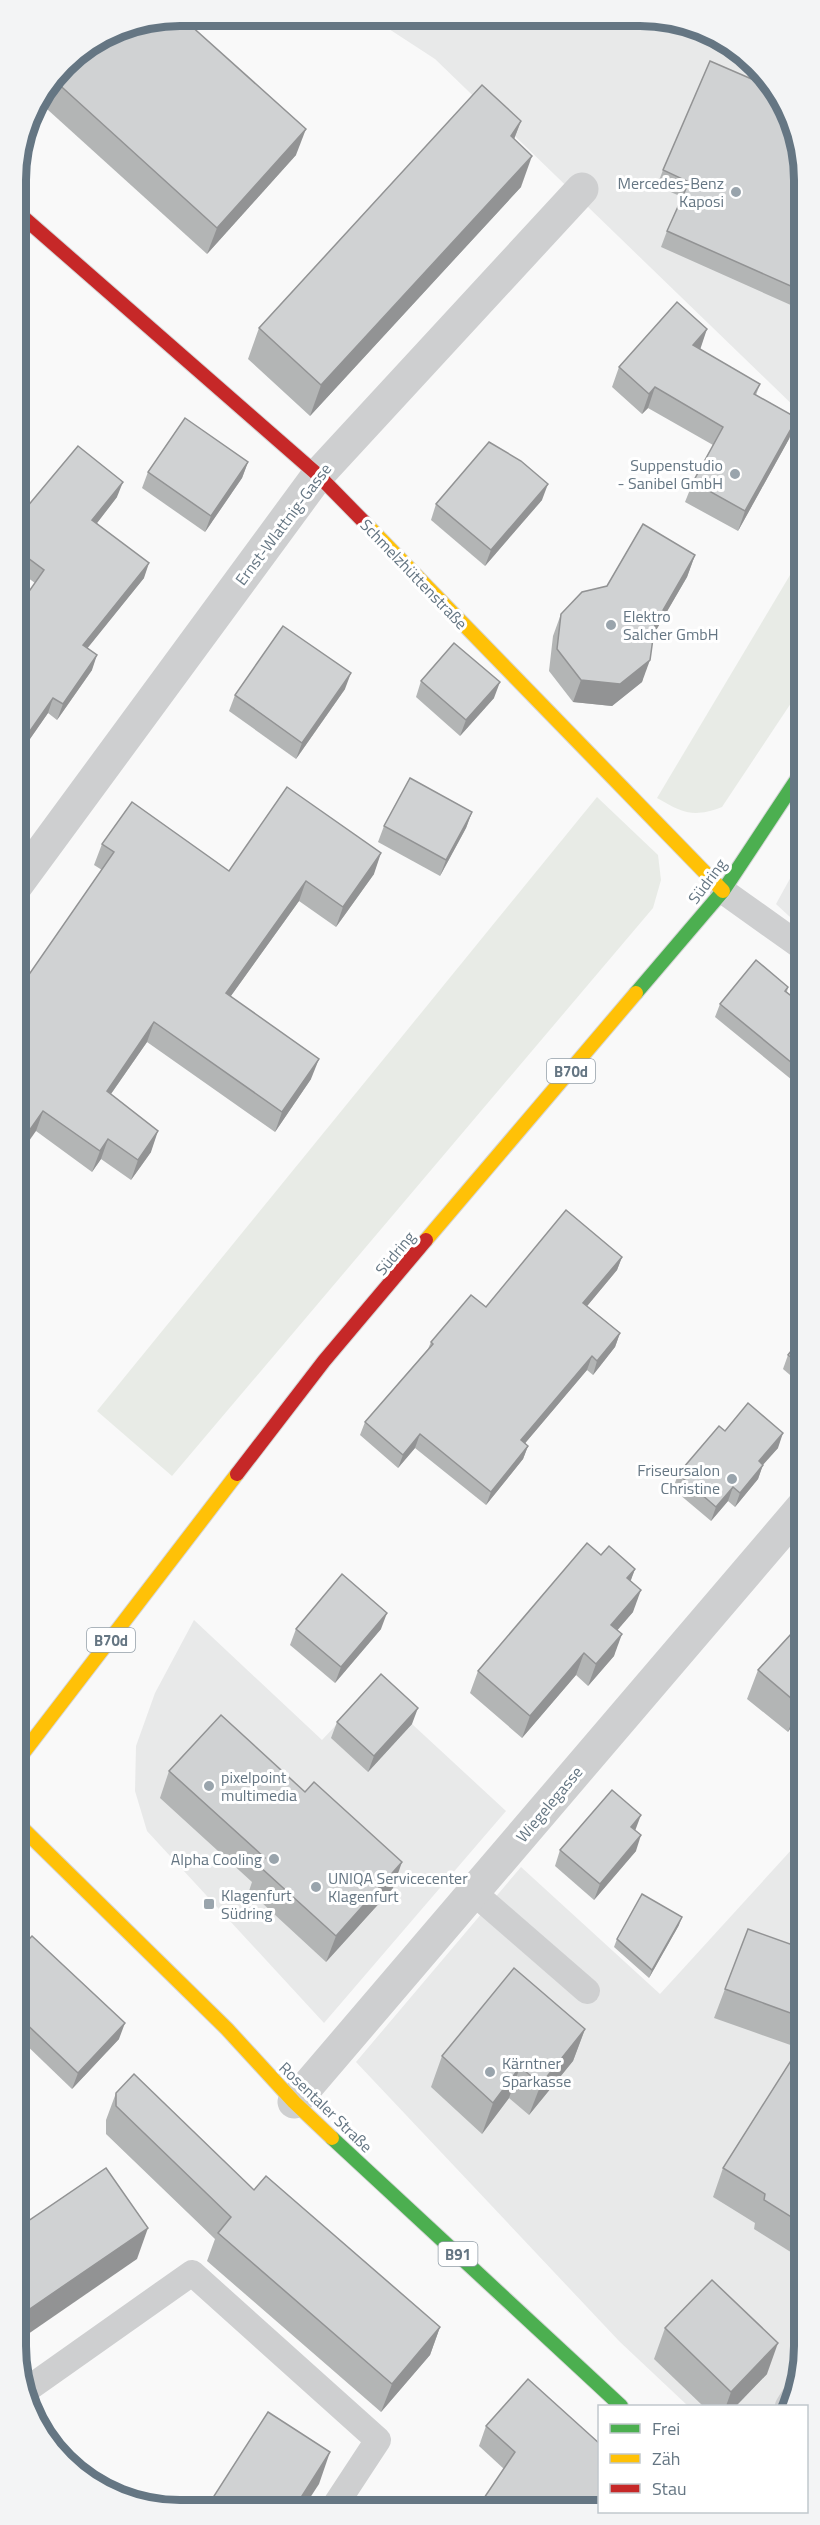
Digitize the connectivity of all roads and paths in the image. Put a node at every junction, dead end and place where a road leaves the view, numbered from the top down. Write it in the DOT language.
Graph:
graph roads {
  1 [pos="582,189"];
  2 [pos="26,220"];
  3 [pos="318,475"];
  4 [pos="794,784"];
  5 [pos="26,872"];
  6 [pos="723,891"];
  7 [pos="794,942"];
  8 [pos="794,1517"];
  9 [pos="26,1749"];
  10 [pos="26,1832"];
  11 [pos="473,1892"];
  12 [pos="587,1991"];
  13 [pos="294,2103"];
  14 [pos="31,2387"];
  15 [pos="620,2405"];
  16 [pos="339,2500"];
  1 -- 3 [label="street, Ernst-Wlattnig-Gasse"];
  2 -- 3 [label="main road, Schmelzhüttenstraße"];
  3 -- 5 [label="street, Ernst-Wlattnig-Gasse"];
  3 -- 6 [label="main road, Schmelzhüttenstraße"];
  4 -- 6 [label="main road, Südring / B70d"];
  6 -- 7 [label="lane, Schmelzhüttenstraße"];
  6 -- 9 [label="main road, Südring / B70d"];
  8 -- 11 [label="street, Wiegelegasse"];
  10 -- 13 [label="main road, Rosentaler Straße / B91"];
  11 -- 12 [label="lane"];
  11 -- 13 [label="street, Wiegelegasse"];
  13 -- 15 [label="main road, Rosentaler Straße / B91"];
  14 -- 16 [label="lane"];
}
